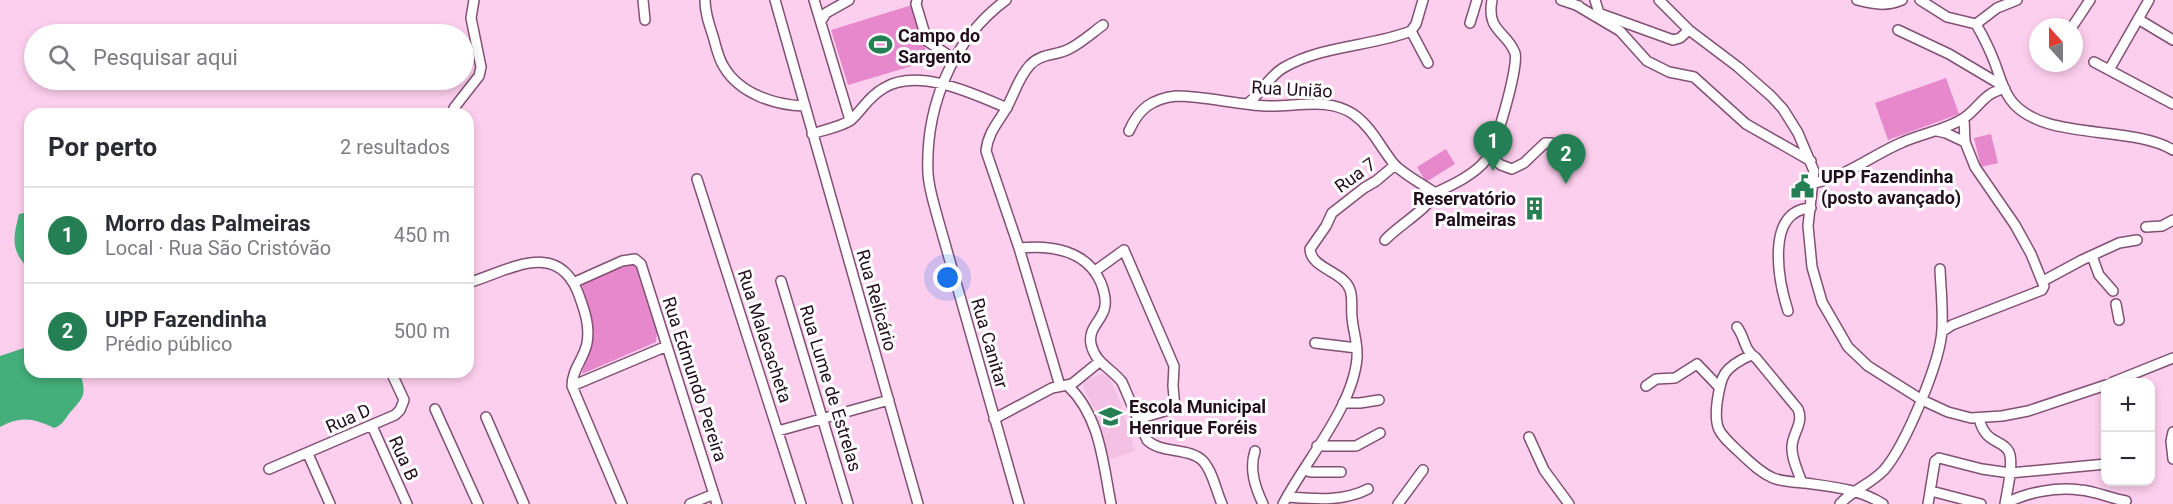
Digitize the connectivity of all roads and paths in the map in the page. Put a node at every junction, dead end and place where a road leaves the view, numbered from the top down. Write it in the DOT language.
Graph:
graph roads {
  1 [pos="474,0"];
  2 [pos="642,0"];
  3 [pos="705,0"];
  4 [pos="775,0"];
  5 [pos="814,0"];
  6 [pos="849,0"];
  7 [pos="917,0"];
  8 [pos="1006,0"];
  9 [pos="1423,0"];
  10 [pos="1477,0"];
  11 [pos="1492,0"];
  12 [pos="1562,0"];
  13 [pos="1595,0"];
  14 [pos="1659,0"];
  15 [pos="1857,0"];
  16 [pos="1902,0"];
  17 [pos="1920,0"];
  18 [pos="2017,0"];
  19 [pos="2090,0"];
  20 [pos="2149,0"];
  21 [pos="1576,5"];
  22 [pos="1599,13"];
  23 [pos="2078,18"];
  24 [pos="2138,19"];
  25 [pos="645,20"];
  26 [pos="821,21"];
  27 [pos="1470,23"];
  28 [pos="472,24"];
  29 [pos="1976,24"];
  30 [pos="1103,25"];
  31 [pos="1689,30"];
  32 [pos="1898,30"];
  33 [pos="1412,31"];
  34 [pos="474,33"];
  35 [pos="2173,40"];
  36 [pos="954,59"];
  37 [pos="2094,62"];
  38 [pos="1428,63"];
  39 [pos="2109,70"];
  40 [pos="474,82"];
  41 [pos="941,84"];
  42 [pos="2004,88"];
  43 [pos="468,90"];
  44 [pos="1247,104"];
  45 [pos="2173,104"];
  46 [pos="804,106"];
  47 [pos="454,108"];
  48 [pos="1007,108"];
  49 [pos="1964,118"];
  50 [pos="850,120"];
  51 [pos="1936,130"];
  52 [pos="1129,131"];
  53 [pos="812,134"];
  54 [pos="1965,142"];
  55 [pos="2173,150"];
  56 [pos="1575,151"];
  57 [pos="1489,156"];
  58 [pos="1811,161"];
  59 [pos="1395,165"];
  60 [pos="697,179"];
  61 [pos="1814,183"];
  62 [pos="1435,193"];
  63 [pos="1811,208"];
  64 [pos="2173,220"];
  65 [pos="2146,227"];
  66 [pos="1385,240"];
  67 [pos="2137,240"];
  68 [pos="1018,248"];
  69 [pos="2092,256"];
  70 [pos="1940,269"];
  71 [pos="1095,271"];
  72 [pos="474,281"];
  73 [pos="781,281"];
  74 [pos="575,282"];
  75 [pos="2043,284"];
  76 [pos="1788,311"];
  77 [pos="2119,320"];
  78 [pos="1737,327"];
  79 [pos="1942,331"];
  80 [pos="1315,343"];
  81 [pos="667,346"];
  82 [pos="1357,348"];
  83 [pos="1751,355"];
  84 [pos="2173,358"];
  85 [pos="1099,362"];
  86 [pos="394,378"];
  87 [pos="2123,378"];
  88 [pos="572,386"];
  89 [pos="1064,386"];
  90 [pos="1646,386"];
  91 [pos="1719,387"];
  92 [pos="2101,387"];
  93 [pos="889,400"];
  94 [pos="1379,400"];
  95 [pos="1922,400"];
  96 [pos="1343,403"];
  97 [pos="435,409"];
  98 [pos="486,417"];
  99 [pos="823,418"];
  100 [pos="1979,418"];
  101 [pos="994,419"];
  102 [pos="1138,419"];
  103 [pos="372,426"];
  104 [pos="778,431"];
  105 [pos="2173,432"];
  106 [pos="1380,434"];
  107 [pos="1529,437"];
  108 [pos="1317,446"];
  109 [pos="1255,451"];
  110 [pos="308,454"];
  111 [pos="2173,459"];
  112 [pos="2101,464"];
  113 [pos="269,470"];
  114 [pos="1304,470"];
  115 [pos="1423,470"];
  116 [pos="1341,472"];
  117 [pos="2010,473"];
  118 [pos="1802,483"];
  119 [pos="1368,489"];
  120 [pos="1857,490"];
  121 [pos="1931,491"];
  122 [pos="714,494"];
  123 [pos="1285,500"];
  124 [pos="2126,501"];
  125 [pos="330,504"];
  126 [pos="407,504"];
  127 [pos="478,504"];
  128 [pos="524,504"];
  129 [pos="622,504"];
  130 [pos="690,504"];
  131 [pos="717,504"];
  132 [pos="801,504"];
  133 [pos="848,504"];
  134 [pos="918,504"];
  135 [pos="1019,504"];
  136 [pos="1111,504"];
  137 [pos="1222,504"];
  138 [pos="1263,504"];
  139 [pos="1398,504"];
  140 [pos="1569,504"];
  141 [pos="1840,504"];
  142 [pos="1883,504"];
  143 [pos="1928,504"];
  144 [pos="1981,504"];
  145 [pos="2005,504"];
  1 -- 28 [label="street"];
  2 -- 25 [label="street"];
  3 -- 46 [label="street"];
  4 -- 46 [label="street, Rua Relicário"];
  5 -- 26 [label="street"];
  6 -- 26 [label="street"];
  7 -- 36 [label="street"];
  8 -- 36 [label="street, Rua Canitar"];
  9 -- 33 [label="street"];
  10 -- 27 [label="street"];
  11 -- 57 [label="street"];
  12 -- 21 [label="street"];
  13 -- 22 [label="street"];
  14 -- 31 [label="street"];
  15 -- 16 [label="street"];
  17 -- 29 [label="street"];
  18 -- 29 [label="street"];
  19 -- 23 [label="street"];
  20 -- 24 [label="street"];
  21 -- 22 [label="street"];
  21 -- 58 [label="street"];
  22 -- 31 [label="street"];
  24 -- 35 [label="street"];
  24 -- 39 [label="street"];
  26 -- 50 [label="street"];
  29 -- 42 [label="street"];
  30 -- 48 [label="street"];
  31 -- 58 [label="street"];
  32 -- 42 [label="street"];
  33 -- 38 [label="street"];
  33 -- 44 [label="street"];
  34 -- 40 [label="street"];
  36 -- 41 [label="street, Rua Canitar"];
  37 -- 39 [label="street"];
  39 -- 45 [label="street"];
  41 -- 48 [label="street"];
  41 -- 50 [label="street"];
  41 -- 101 [label="street, Rua Canitar"];
  42 -- 49 [label="street"];
  42 -- 55 [label="street"];
  43 -- 47 [label="street"];
  44 -- 52 [label="street, Rua União"];
  44 -- 59 [label="street, Rua União"];
  46 -- 53 [label="street, Rua Relicário"];
  48 -- 68 [label="street"];
  49 -- 51 [label="street"];
  49 -- 54 [label="street"];
  50 -- 53 [label="street"];
  51 -- 54 [label="street"];
  51 -- 61 [label="street"];
  53 -- 93 [label="street, Rua Relicário"];
  54 -- 75 [label="street"];
  56 -- 57 [label="street"];
  57 -- 62 [label="street"];
  58 -- 61 [label="street"];
  59 -- 62 [label="street, Rua União"];
  59 -- 82 [label="street, Rua 7"];
  60 -- 104 [label="street, Rua Malacacheta"];
  61 -- 63 [label="street"];
  62 -- 66 [label="street"];
  63 -- 76 [label="street"];
  63 -- 95 [label="street"];
  64 -- 65 [label="street"];
  67 -- 69 [label="street"];
  68 -- 71 [label="street"];
  68 -- 89 [label="street"];
  69 -- 75 [label="street"];
  69 -- 77 [label="street"];
  70 -- 79 [label="street"];
  71 -- 85 [label="street"];
  71 -- 102 [label="street"];
  72 -- 74 [label="street"];
  73 -- 99 [label="street, Rua Lume de Estrelas"];
  74 -- 81 [label="street, Rua Edmundo Pereira"];
  74 -- 88 [label="street"];
  75 -- 79 [label="street"];
  78 -- 83 [label="street"];
  79 -- 95 [label="street"];
  80 -- 82 [label="street"];
  81 -- 88 [label="street"];
  81 -- 122 [label="street, Rua Edmundo Pereira"];
  82 -- 96 [label="street"];
  83 -- 91 [label="street"];
  83 -- 118 [label="street"];
  84 -- 87 [label="street"];
  85 -- 89 [label="street"];
  85 -- 102 [label="street"];
  86 -- 103 [label="street, Rua D"];
  88 -- 129 [label="street"];
  89 -- 101 [label="street"];
  89 -- 136 [label="street"];
  90 -- 91 [label="street"];
  91 -- 118 [label="street"];
  92 -- 100 [label="street"];
  93 -- 99 [label="street"];
  93 -- 134 [label="street, Rua Relicário"];
  94 -- 96 [label="street"];
  95 -- 100 [label="street"];
  95 -- 120 [label="street"];
  96 -- 108 [label="street"];
  97 -- 127 [label="street"];
  98 -- 128 [label="street"];
  99 -- 104 [label="street"];
  99 -- 133 [label="street, Rua Lume de Estrelas"];
  100 -- 117 [label="street"];
  101 -- 135 [label="street, Rua Canitar"];
  102 -- 137 [label="street"];
  103 -- 110 [label="street, Rua D"];
  103 -- 126 [label="street, Rua B"];
  104 -- 132 [label="street, Rua Malacacheta"];
  105 -- 111 [label="street"];
  106 -- 108 [label="street"];
  107 -- 140 [label="street"];
  108 -- 114 [label="street"];
  109 -- 138 [label="street"];
  110 -- 113 [label="street, Rua D"];
  110 -- 125 [label="street"];
  112 -- 117 [label="street"];
  114 -- 116 [label="street"];
  114 -- 123 [label="street"];
  115 -- 139 [label="street"];
  117 -- 121 [label="street"];
  117 -- 145 [label="street"];
  118 -- 120 [label="street"];
  119 -- 123 [label="street"];
  120 -- 141 [label="street"];
  120 -- 142 [label="street"];
  121 -- 143 [label="street"];
  121 -- 144 [label="street"];
  122 -- 130 [label="street"];
  122 -- 131 [label="street, Rua Edmundo Pereira"];
  124 -- 145 [label="street"];
}
